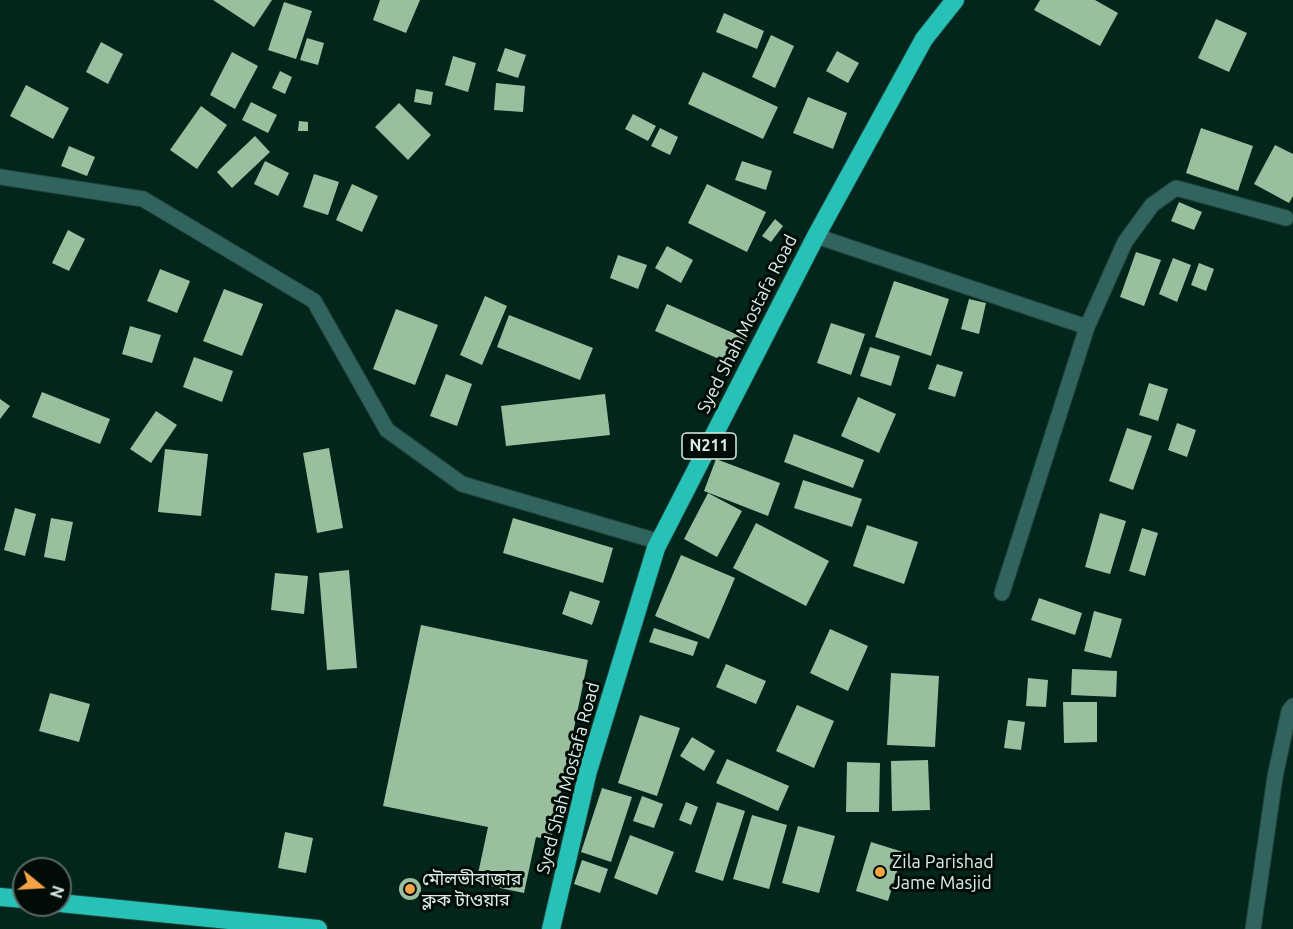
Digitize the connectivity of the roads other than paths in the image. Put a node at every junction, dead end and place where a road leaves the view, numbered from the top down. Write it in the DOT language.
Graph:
graph roads {
  1 [pos="955,0"];
  2 [pos="0,177"];
  3 [pos="1286,218"];
  4 [pos="816,236"];
  5 [pos="1087,327"];
  6 [pos="660,542"];
  7 [pos="1002,593"];
  8 [pos="1293,706"];
  9 [pos="72,904"];
  10 [pos="318,929"];
  11 [pos="551,929"];
  12 [pos="1253,929"];
  1 -- 4 [label="highway, Syed Shah Mostafa Road / N211"];
  2 -- 6 [label="street"];
  3 -- 5 [label="street"];
  4 -- 5 [label="street"];
  4 -- 6 [label="highway, Syed Shah Mostafa Road / N211"];
  5 -- 7 [label="street"];
  6 -- 11 [label="highway, Syed Shah Mostafa Road / N211"];
  8 -- 12 [label="street"];
  9 -- 10 [label="highway"];
}
